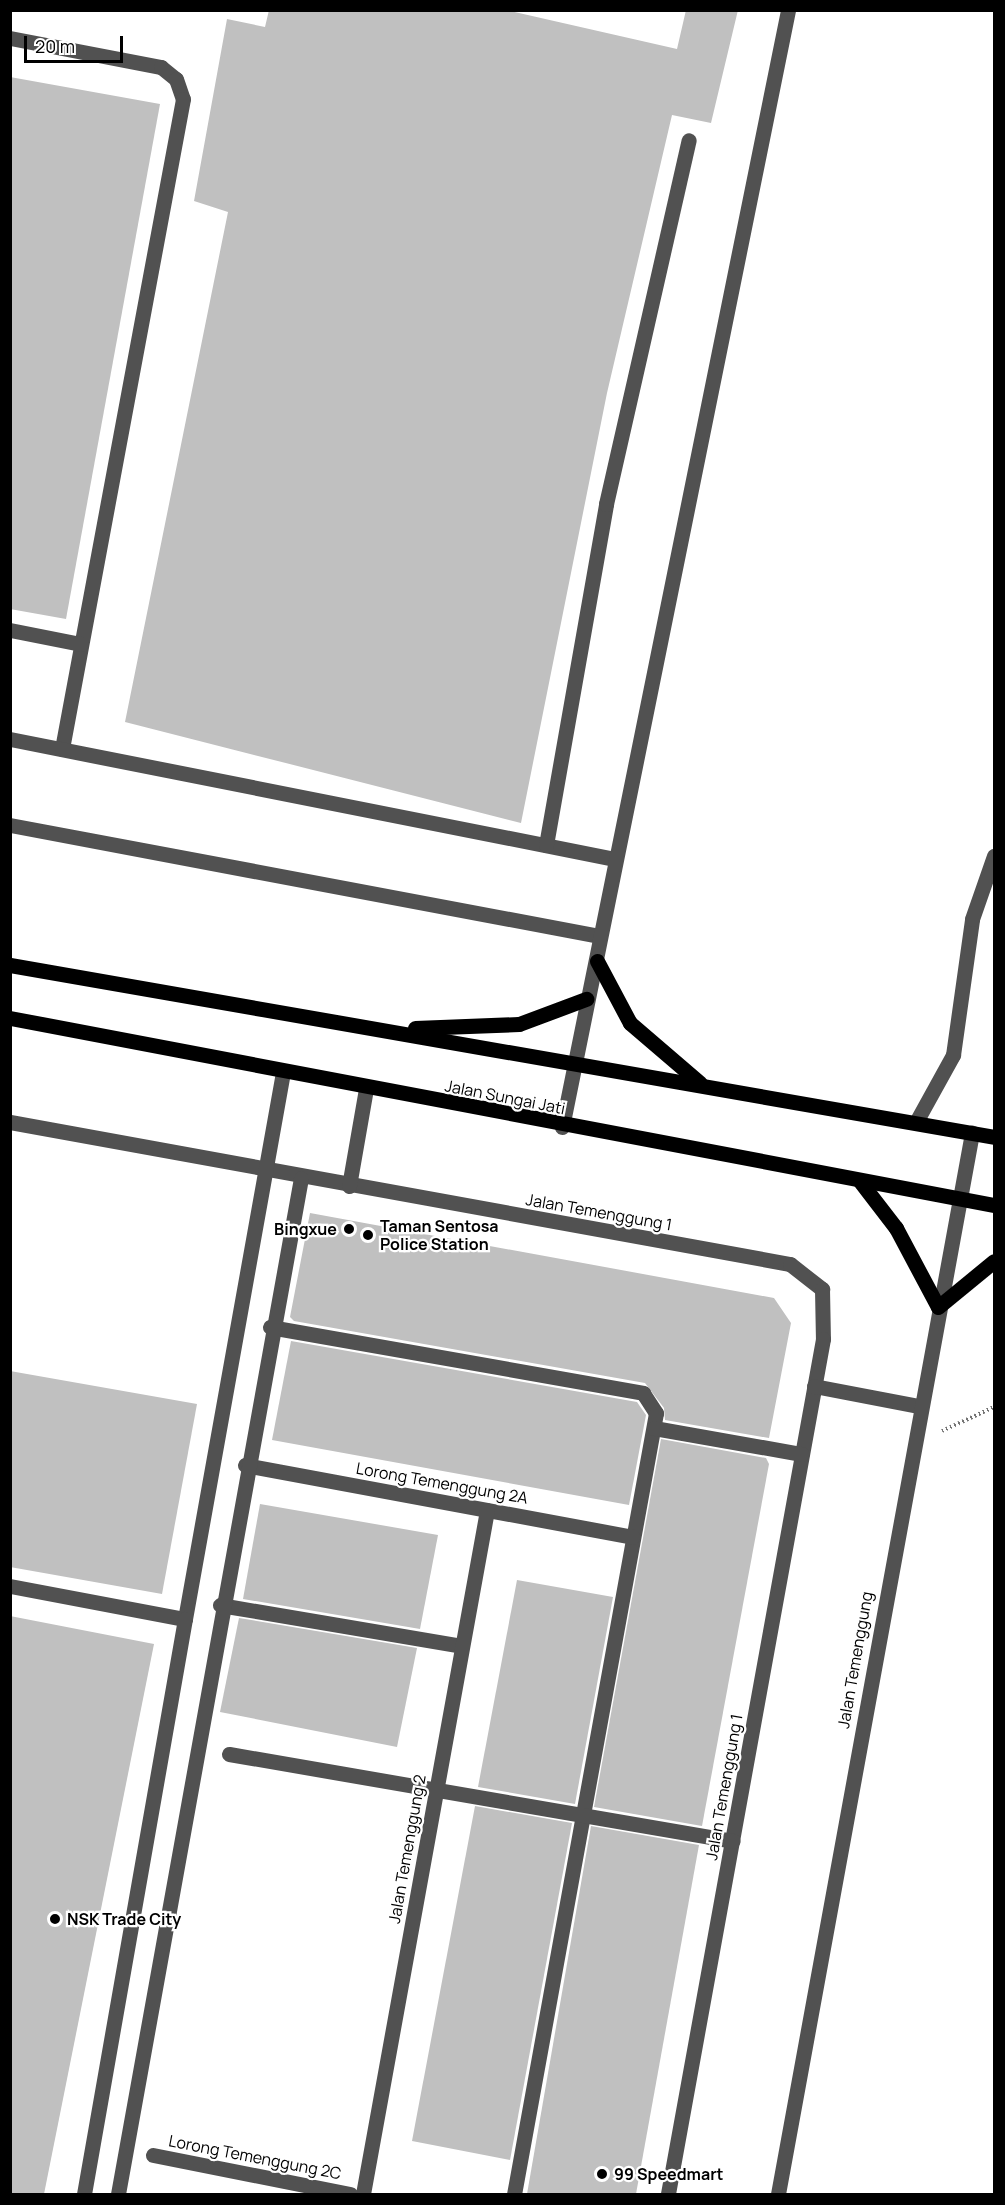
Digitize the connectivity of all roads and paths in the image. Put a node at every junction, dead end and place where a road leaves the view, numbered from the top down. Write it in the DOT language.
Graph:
graph roads {
  1 [pos="788,10"];
  2 [pos="10,38"];
  3 [pos="689,140"];
  4 [pos="10,630"];
  5 [pos="81,644"];
  6 [pos="10,739"];
  7 [pos="62,749"];
  8 [pos="10,825"];
  9 [pos="546,845"];
  10 [pos="994,856"];
  11 [pos="615,859"];
  12 [pos="599,936"];
  13 [pos="597,961"];
  14 [pos="10,965"];
  15 [pos="586,999"];
  16 [pos="10,1018"];
  17 [pos="379,1029"];
  18 [pos="575,1060"];
  19 [pos="283,1072"];
  20 [pos="700,1083"];
  21 [pos="366,1089"];
  22 [pos="10,1122"];
  23 [pos="916,1122"];
  24 [pos="562,1126"];
  25 [pos="972,1133"];
  26 [pos="994,1137"];
  27 [pos="266,1171"];
  28 [pos="301,1178"];
  29 [pos="859,1180"];
  30 [pos="348,1186"];
  31 [pos="960,1199"];
  32 [pos="994,1205"];
  33 [pos="994,1261"];
  34 [pos="938,1307"];
  35 [pos="270,1327"];
  36 [pos="814,1386"];
  37 [pos="919,1406"];
  38 [pos="994,1407"];
  39 [pos="654,1428"];
  40 [pos="911,1446"];
  41 [pos="802,1454"];
  42 [pos="245,1465"];
  43 [pos="487,1510"];
  44 [pos="633,1536"];
  45 [pos="10,1586"];
  46 [pos="220,1605"];
  47 [pos="185,1619"];
  48 [pos="462,1646"];
  49 [pos="229,1754"];
  50 [pos="436,1788"];
  51 [pos="584,1815"];
  52 [pos="733,1841"];
  53 [pos="153,2155"];
  54 [pos="84,2194"];
  55 [pos="118,2194"];
  56 [pos="350,2194"];
  57 [pos="363,2194"];
  58 [pos="514,2194"];
  59 [pos="668,2194"];
  60 [pos="778,2194"];
  1 -- 11 [label="street"];
  2 -- 5 [label="street"];
  3 -- 9 [label="street"];
  4 -- 5 [label="street"];
  5 -- 7 [label="street"];
  6 -- 7 [label="street"];
  7 -- 9 [label="street"];
  8 -- 12 [label="street"];
  9 -- 11 [label="street"];
  10 -- 23 [label="street"];
  11 -- 12 [label="street"];
  12 -- 13 [label="street"];
  13 -- 15 [label="street"];
  13 -- 20 [label="main road"];
  14 -- 17 [label="main road"];
  15 -- 17 [label="main road"];
  15 -- 18 [label="street"];
  16 -- 19 [label="main road, Jalan Sungai Jati"];
  17 -- 18 [label="main road"];
  18 -- 20 [label="main road"];
  18 -- 24 [label="street"];
  19 -- 21 [label="main road, Jalan Sungai Jati"];
  19 -- 27 [label="street"];
  20 -- 23 [label="main road"];
  21 -- 24 [label="main road, Jalan Sungai Jati"];
  21 -- 30 [label="street"];
  22 -- 27 [label="street, Jalan Temenggung 1"];
  23 -- 25 [label="main road"];
  24 -- 29 [label="main road, Jalan Sungai Jati"];
  25 -- 26 [label="main road"];
  25 -- 31 [label="street, Jalan Temenggung"];
  27 -- 28 [label="street, Jalan Temenggung 1"];
  27 -- 47 [label="street"];
  28 -- 30 [label="street, Jalan Temenggung 1"];
  28 -- 35 [label="street"];
  29 -- 31 [label="main road, Jalan Sungai Jati"];
  29 -- 34 [label="main road"];
  30 -- 36 [label="street, Jalan Temenggung 1"];
  31 -- 32 [label="main road, Jalan Sungai Jati"];
  31 -- 34 [label="street, Jalan Temenggung"];
  33 -- 34 [label="main road"];
  34 -- 37 [label="street, Jalan Temenggung"];
  35 -- 39 [label="street"];
  35 -- 42 [label="street"];
  36 -- 37 [label="street"];
  36 -- 41 [label="street, Jalan Temenggung 1"];
  37 -- 40 [label="street, Jalan Temenggung"];
  38 -- 40 [label="path"];
  39 -- 41 [label="street"];
  39 -- 44 [label="street"];
  40 -- 60 [label="street, Jalan Temenggung"];
  41 -- 52 [label="street, Jalan Temenggung 1"];
  42 -- 43 [label="street, Lorong Temenggung 2A"];
  42 -- 46 [label="street"];
  43 -- 44 [label="street, Lorong Temenggung 2A"];
  43 -- 48 [label="street, Jalan Temenggung 2"];
  44 -- 51 [label="street"];
  45 -- 47 [label="street"];
  46 -- 48 [label="street"];
  46 -- 55 [label="street"];
  47 -- 54 [label="street"];
  48 -- 50 [label="street, Jalan Temenggung 2"];
  49 -- 50 [label="street"];
  50 -- 51 [label="street"];
  50 -- 57 [label="street, Jalan Temenggung 2"];
  51 -- 52 [label="street"];
  51 -- 58 [label="street"];
  52 -- 59 [label="street, Jalan Temenggung 1"];
  53 -- 56 [label="street, Lorong Temenggung 2C"];
}
